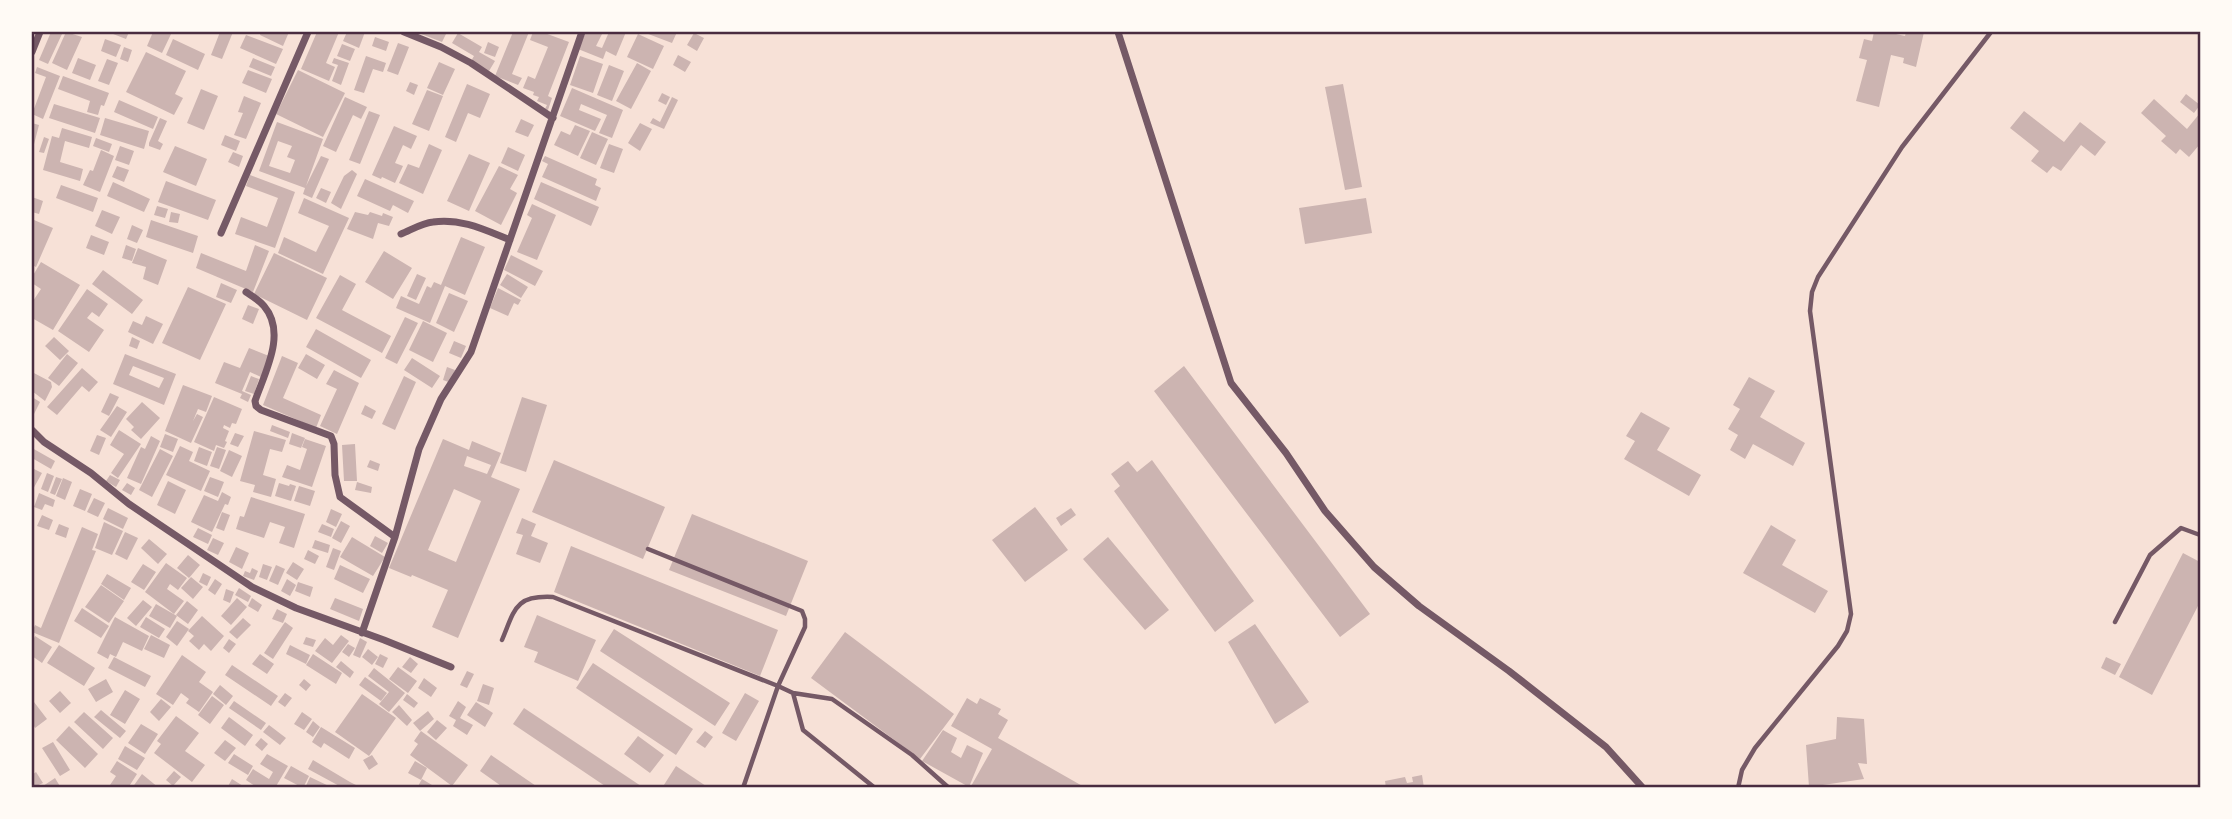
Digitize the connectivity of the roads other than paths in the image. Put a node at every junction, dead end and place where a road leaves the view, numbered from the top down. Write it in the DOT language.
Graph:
graph roads {
  1 [pos="40,32"];
  2 [pos="308,32"];
  3 [pos="404,32"];
  4 [pos="582,32"];
  5 [pos="1118,32"];
  6 [pos="1991,32"];
  7 [pos="32,52"];
  8 [pos="553,118"];
  9 [pos="221,233"];
  10 [pos="401,234"];
  11 [pos="510,240"];
  12 [pos="246,292"];
  13 [pos="32,430"];
  14 [pos="2200,535"];
  15 [pos="395,537"];
  16 [pos="648,549"];
  17 [pos="2115,622"];
  18 [pos="362,633"];
  19 [pos="502,640"];
  20 [pos="451,667"];
  21 [pos="778,686"];
  22 [pos="793,693"];
  23 [pos="743,788"];
  24 [pos="875,788"];
  25 [pos="949,788"];
  26 [pos="1643,788"];
  27 [pos="1738,788"];
  1 -- 7 [label="street"];
  2 -- 9 [label="street"];
  3 -- 8 [label="street"];
  4 -- 8 [label="street"];
  5 -- 26 [label="street"];
  6 -- 27 [label="lane"];
  8 -- 11 [label="street"];
  10 -- 11 [label="street"];
  11 -- 15 [label="street"];
  12 -- 15 [label="street"];
  13 -- 18 [label="street"];
  14 -- 17 [label="lane"];
  15 -- 18 [label="street"];
  16 -- 21 [label="lane"];
  18 -- 20 [label="street"];
  19 -- 21 [label="lane"];
  21 -- 22 [label="lane"];
  21 -- 23 [label="lane"];
  22 -- 24 [label="lane"];
  22 -- 25 [label="lane"];
}
